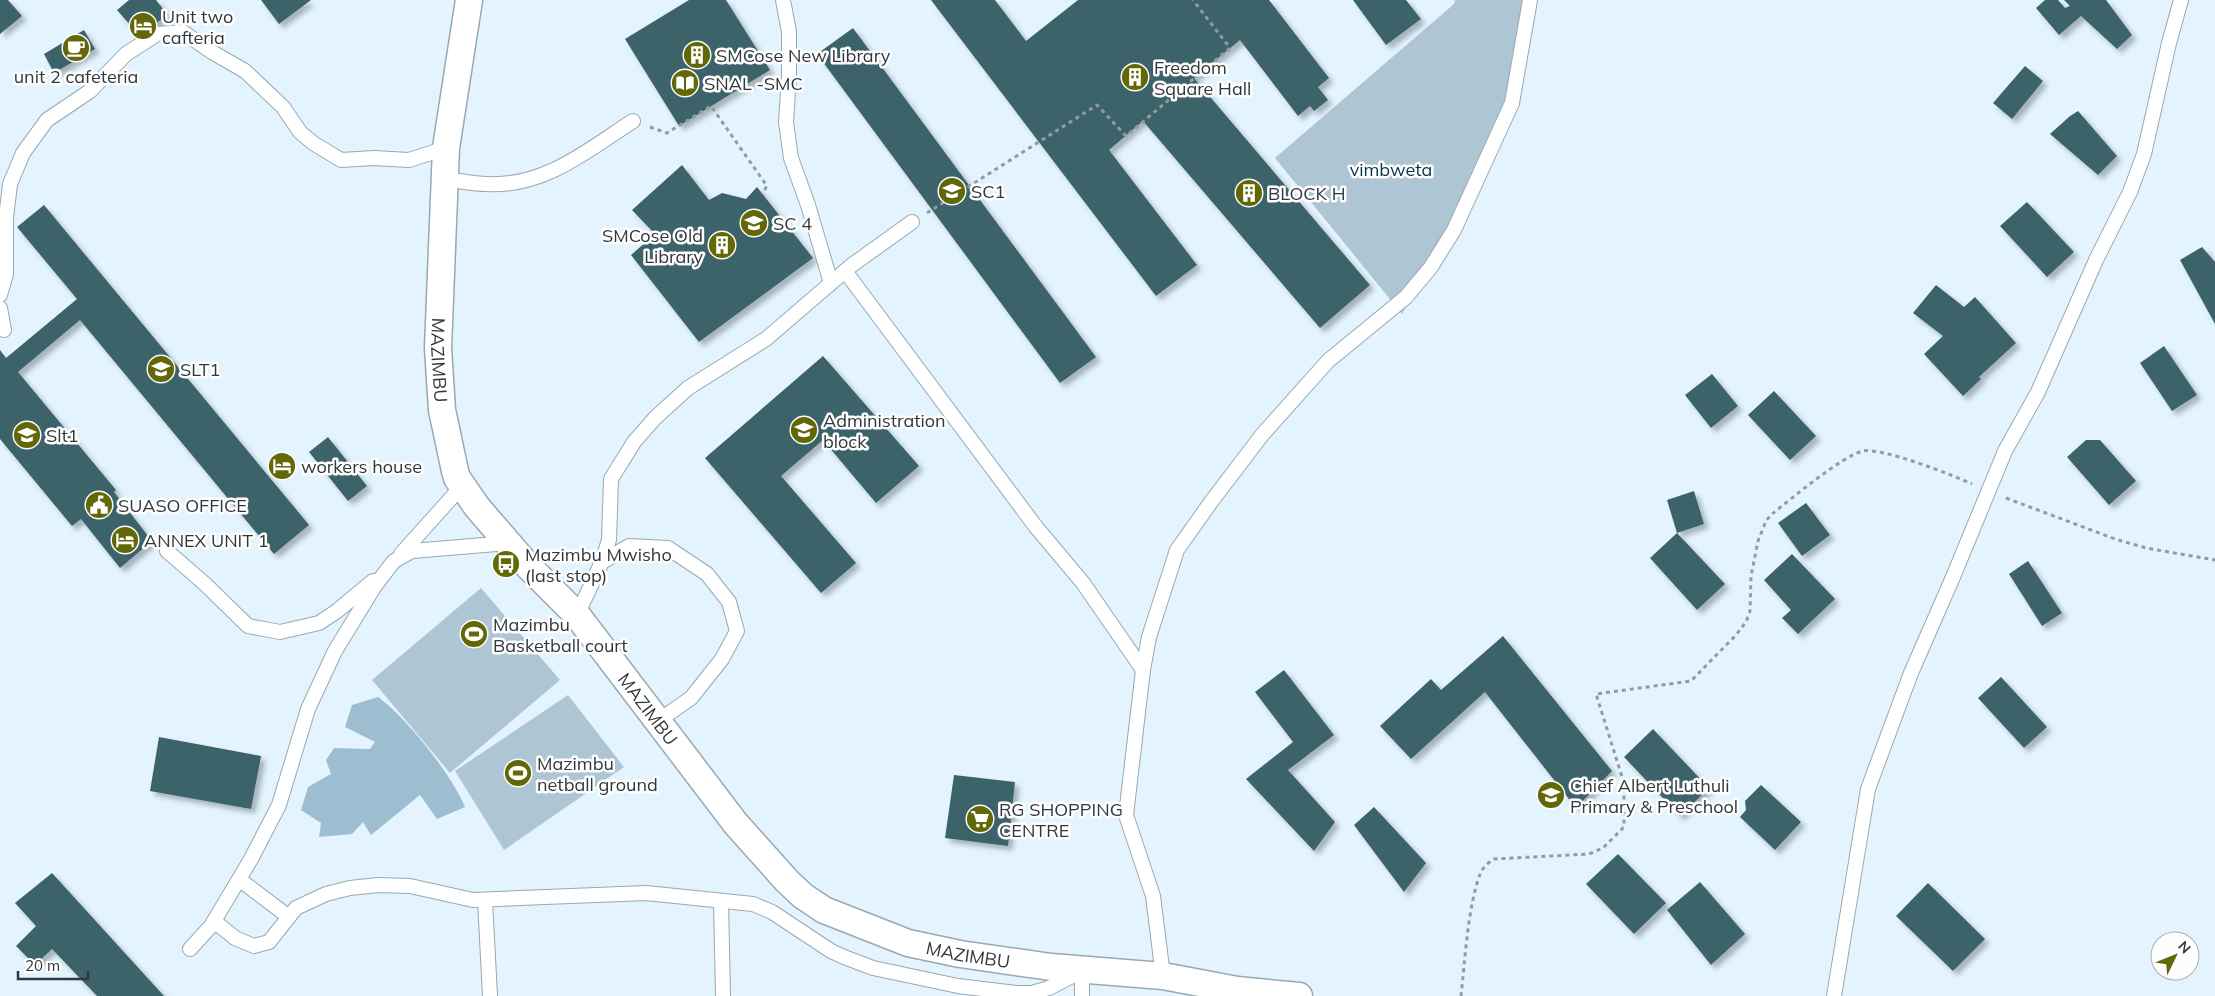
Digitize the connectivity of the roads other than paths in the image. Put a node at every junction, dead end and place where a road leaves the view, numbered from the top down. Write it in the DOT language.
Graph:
graph roads {
  1 [pos="469,0"];
  2 [pos="784,0"];
  3 [pos="1530,0"];
  4 [pos="2181,0"];
  5 [pos="632,121"];
  6 [pos="446,148"];
  7 [pos="446,179"];
  8 [pos="912,222"];
  9 [pos="846,271"];
  10 [pos="831,283"];
  11 [pos="0,295"];
  12 [pos="0,308"];
  13 [pos="4,330"];
  14 [pos="462,486"];
  15 [pos="508,544"];
  16 [pos="167,551"];
  17 [pos="394,561"];
  18 [pos="602,562"];
  19 [pos="576,615"];
  20 [pos="1143,670"];
  21 [pos="658,721"];
  22 [pos="240,880"];
  23 [pos="485,900"];
  24 [pos="721,901"];
  25 [pos="289,917"];
  26 [pos="214,921"];
  27 [pos="190,948"];
  28 [pos="1082,970"];
  29 [pos="1163,976"];
  30 [pos="490,996"];
  31 [pos="723,996"];
  32 [pos="1082,996"];
  33 [pos="1299,996"];
  34 [pos="1834,996"];
  1 -- 6 [label="street, MAZIMBU"];
  2 -- 10 [label="lane"];
  3 -- 20 [label="lane"];
  4 -- 34 [label="lane"];
  5 -- 7 [label="lane"];
  6 -- 7 [label="street, MAZIMBU"];
  6 -- 11 [label="lane"];
  7 -- 14 [label="street, MAZIMBU"];
  8 -- 9 [label="lane"];
  9 -- 10 [label="lane"];
  9 -- 20 [label="lane"];
  10 -- 18 [label="lane"];
  12 -- 13 [label="lane"];
  14 -- 15 [label="street, MAZIMBU"];
  14 -- 17 [label="lane"];
  15 -- 17 [label="lane"];
  15 -- 19 [label="street, MAZIMBU"];
  16 -- 17 [label="lane"];
  17 -- 22 [label="lane"];
  18 -- 19 [label="lane"];
  18 -- 21 [label="lane"];
  19 -- 21 [label="street, MAZIMBU"];
  20 -- 29 [label="lane"];
  21 -- 28 [label="street, MAZIMBU"];
  22 -- 25 [label="lane"];
  22 -- 26 [label="lane"];
  23 -- 24 [label="lane"];
  23 -- 25 [label="lane"];
  23 -- 30 [label="lane"];
  24 -- 28 [label="lane"];
  24 -- 31 [label="lane"];
  25 -- 26 [label="lane"];
  26 -- 27 [label="lane"];
  28 -- 29 [label="street, MAZIMBU"];
  28 -- 32 [label="lane"];
  29 -- 33 [label="street, MAZIMBU"];
}
